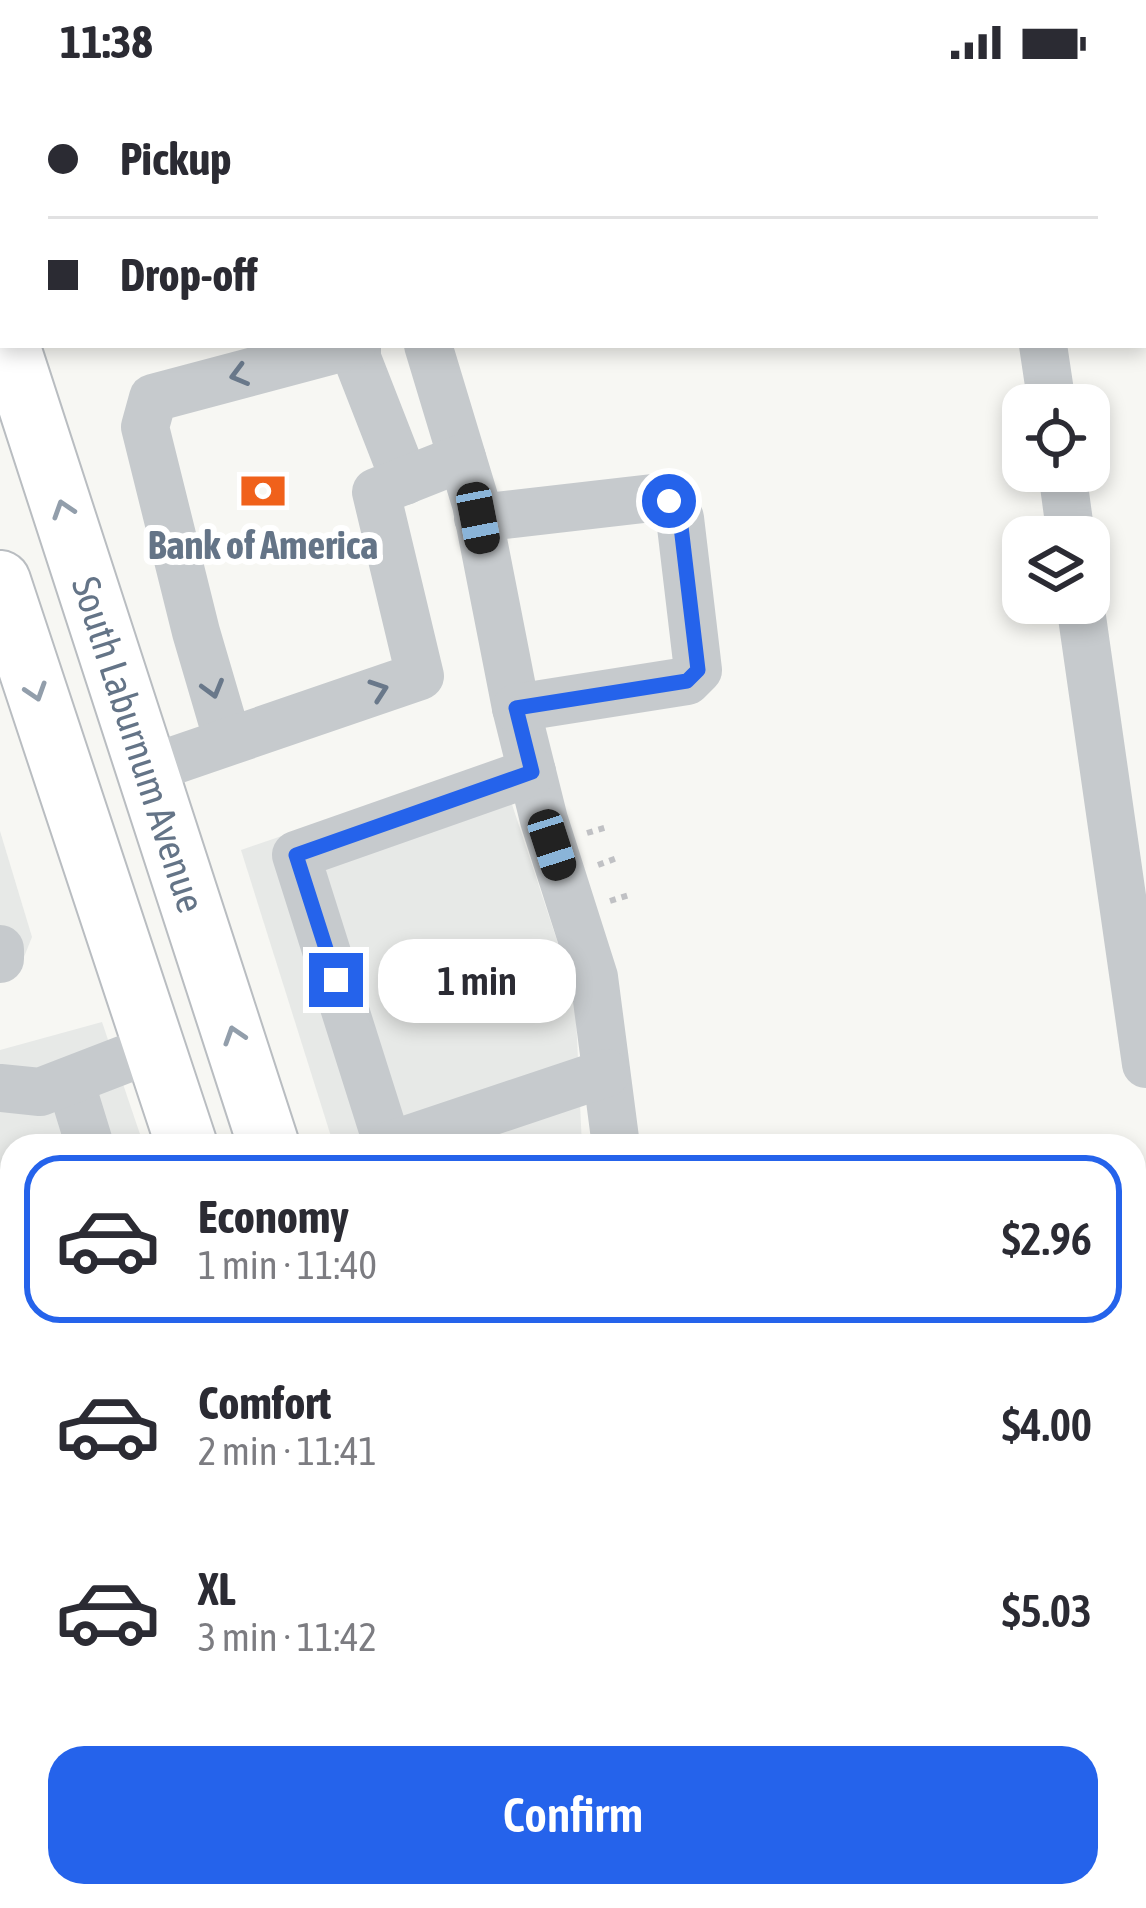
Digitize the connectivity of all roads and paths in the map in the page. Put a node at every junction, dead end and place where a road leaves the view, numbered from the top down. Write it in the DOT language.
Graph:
graph roads {
  1 [pos="10,348"];
  2 [pos="343,348"];
  3 [pos="355,348"];
  4 [pos="429,348"];
  5 [pos="1043,348"];
  6 [pos="1049,384"];
  7 [pos="462,458"];
  8 [pos="404,481"];
  9 [pos="478,518"];
  10 [pos="0,581"];
  11 [pos="1083,624"];
  12 [pos="516,708"];
  13 [pos="228,741"];
  14 [pos="149,769"];
  15 [pos="532,772"];
  16 [pos="0,949"];
  17 [pos="0,959"];
  18 [pos="154,1048"];
  19 [pos="1146,1064"];
  20 [pos="606,1073"];
  21 [pos="70,1081"];
  22 [pos="0,1088"];
  23 [pos="86,1134"];
  24 [pos="183,1134"];
  25 [pos="265,1134"];
  26 [pos="384,1134"];
  27 [pos="424,1134"];
  28 [pos="614,1134"];
  14 -- 1 [label="main road, South Laburnum Avenue, one-way"];
  2 -- 13 [label="street, one-way"];
  3 -- 8 [label="street"];
  4 -- 7 [label="street"];
  5 -- 6 [label="street"];
  7 -- 8 [label="street"];
  7 -- 9 [label="street"];
  13 -- 8 [label="street, one-way"];
  9 -- 12 [label="street"];
  9 -- 12 [label="street"];
  10 -- 18 [label="main road, South Laburnum Avenue, one-way"];
  11 -- 19 [label="street"];
  12 -- 15 [label="street"];
  13 -- 14 [label="street"];
  25 -- 14 [label="main road, South Laburnum Avenue, one-way"];
  15 -- 20 [label="street"];
  15 -- 26 [label="street"];
  16 -- 17 [label="street"];
  18 -- 21 [label="street"];
  18 -- 24 [label="main road, South Laburnum Avenue"];
  20 -- 27 [label="street"];
  20 -- 28 [label="street"];
  21 -- 22 [label="street"];
  21 -- 23 [label="street"];
}
